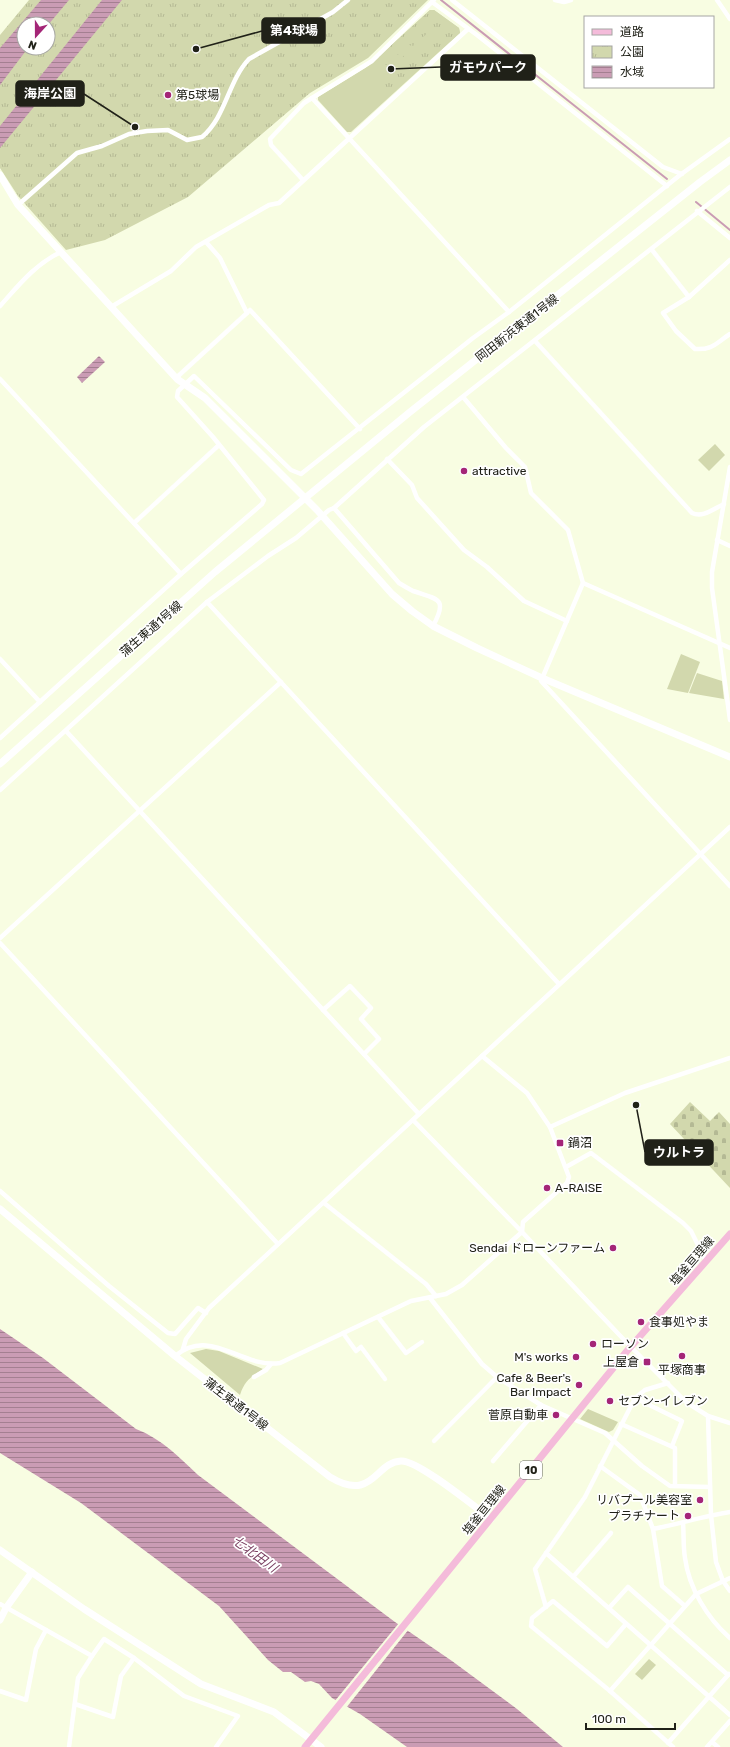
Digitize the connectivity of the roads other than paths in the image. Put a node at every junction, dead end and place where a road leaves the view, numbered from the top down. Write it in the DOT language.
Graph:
graph roads {
  1 [pos="348,0"];
  2 [pos="452,0"];
  3 [pos="555,0"];
  4 [pos="571,0"];
  5 [pos="718,0"];
  6 [pos="433,1"];
  7 [pos="730,19"];
  8 [pos="468,28"];
  9 [pos="312,98"];
  10 [pos="348,138"];
  11 [pos="730,139"];
  12 [pos="730,160"];
  13 [pos="682,174"];
  14 [pos="0,175"];
  15 [pos="303,180"];
  16 [pos="666,186"];
  17 [pos="730,187"];
  18 [pos="18,205"];
  19 [pos="699,210"];
  20 [pos="730,238"];
  21 [pos="206,242"];
  22 [pos="652,250"];
  23 [pos="61,252"];
  24 [pos="730,260"];
  25 [pos="689,297"];
  26 [pos="0,306"];
  27 [pos="111,307"];
  28 [pos="509,312"];
  29 [pos="247,313"];
  30 [pos="730,334"];
  31 [pos="535,341"];
  32 [pos="0,378"];
  33 [pos="176,378"];
  34 [pos="185,384"];
  35 [pos="463,397"];
  36 [pos="360,429"];
  37 [pos="219,446"];
  38 [pos="387,459"];
  39 [pos="730,466"];
  40 [pos="305,498"];
  41 [pos="724,504"];
  42 [pos="334,508"];
  43 [pos="134,523"];
  44 [pos="717,540"];
  45 [pos="730,546"];
  46 [pos="181,574"];
  47 [pos="583,583"];
  48 [pos="207,602"];
  49 [pos="567,621"];
  50 [pos="433,626"];
  51 [pos="721,644"];
  52 [pos="730,648"];
  53 [pos="0,659"];
  54 [pos="542,678"];
  55 [pos="281,682"];
  56 [pos="40,702"];
  57 [pos="730,720"];
  58 [pos="66,730"];
  59 [pos="0,738"];
  60 [pos="730,758"];
  61 [pos="0,764"];
  62 [pos="0,790"];
  63 [pos="139,810"];
  64 [pos="730,827"];
  65 [pos="701,855"];
  66 [pos="730,886"];
  67 [pos="0,938"];
  68 [pos="0,943"];
  69 [pos="559,984"];
  70 [pos="323,1010"];
  71 [pos="364,1054"];
  72 [pos="482,1056"];
  73 [pos="730,1058"];
  74 [pos="419,1114"];
  75 [pos="413,1120"];
  76 [pos="550,1127"];
  77 [pos="566,1167"];
  78 [pos="0,1191"];
  79 [pos="324,1203"];
  80 [pos="0,1209"];
  81 [pos="522,1232"];
  82 [pos="730,1234"];
  83 [pos="278,1244"];
  84 [pos="706,1261"];
  85 [pos="436,1296"];
  86 [pos="430,1298"];
  87 [pos="206,1312"];
  88 [pos="378,1317"];
  89 [pos="343,1333"];
  90 [pos="422,1342"];
  91 [pos="631,1347"];
  92 [pos="183,1349"];
  93 [pos="176,1356"];
  94 [pos="271,1364"];
  95 [pos="254,1377"];
  96 [pos="497,1377"];
  97 [pos="385,1379"];
  98 [pos="668,1383"];
  99 [pos="635,1398"];
  100 [pos="541,1405"];
  101 [pos="708,1416"];
  102 [pos="573,1418"];
  103 [pos="730,1423"];
  104 [pos="621,1424"];
  105 [pos="434,1441"];
  106 [pos="613,1441"];
  107 [pos="672,1446"];
  108 [pos="493,1461"];
  109 [pos="600,1466"];
  110 [pos="675,1486"];
  111 [pos="710,1487"];
  112 [pos="730,1512"];
  113 [pos="711,1515"];
  114 [pos="492,1519"];
  115 [pos="683,1523"];
  116 [pos="653,1529"];
  117 [pos="611,1533"];
  118 [pos="0,1550"];
  119 [pos="546,1553"];
  120 [pos="32,1572"];
  121 [pos="573,1577"];
  122 [pos="730,1578"];
  123 [pos="723,1581"];
  124 [pos="730,1591"];
  125 [pos="696,1594"];
  126 [pos="3,1606"];
  127 [pos="685,1606"];
  128 [pos="546,1607"];
  129 [pos="609,1608"];
  130 [pos="0,1620"];
  131 [pos="626,1624"];
  132 [pos="670,1624"];
  133 [pos="46,1630"];
  134 [pos="730,1638"];
  135 [pos="651,1645"];
  136 [pos="92,1656"];
  137 [pos="134,1658"];
  138 [pos="729,1674"];
  139 [pos="0,1691"];
  140 [pos="610,1691"];
  141 [pos="709,1697"];
  142 [pos="75,1704"];
  143 [pos="730,1716"];
  144 [pos="730,1720"];
  145 [pos="311,1740"];
  146 [pos="712,1742"];
  147 [pos="668,1743"];
  148 [pos="69,1747"];
  149 [pos="216,1747"];
  150 [pos="305,1747"];
  151 [pos="321,1747"];
  152 [pos="672,1747"];
  153 [pos="707,1747"];
  154 [pos="718,1747"];
  1 -- 18 [label="street"];
  2 -- 13 [label="street"];
  3 -- 4 [label="street"];
  5 -- 7 [label="street"];
  6 -- 8 [label="street"];
  6 -- 9 [label="street"];
  8 -- 10 [label="street"];
  8 -- 16 [label="street"];
  9 -- 10 [label="street"];
  9 -- 15 [label="street"];
  10 -- 15 [label="street"];
  10 -- 28 [label="street"];
  11 -- 13 [label="street"];
  12 -- 40 [label="street, 岡田新浜東通1号線"];
  13 -- 16 [label="street"];
  14 -- 18 [label="street"];
  15 -- 21 [label="street"];
  16 -- 28 [label="street"];
  17 -- 19 [label="street"];
  18 -- 23 [label="street"];
  19 -- 20 [label="street"];
  19 -- 22 [label="street"];
  21 -- 27 [label="street"];
  21 -- 29 [label="street"];
  22 -- 25 [label="street"];
  22 -- 31 [label="street"];
  23 -- 26 [label="street"];
  23 -- 27 [label="street"];
  24 -- 25 [label="street"];
  25 -- 30 [label="street"];
  27 -- 33 [label="street"];
  28 -- 36 [label="street"];
  29 -- 33 [label="street"];
  29 -- 36 [label="street"];
  31 -- 35 [label="street"];
  31 -- 41 [label="street"];
  32 -- 43 [label="street"];
  33 -- 34 [label="street"];
  34 -- 36 [label="street"];
  34 -- 37 [label="street"];
  34 -- 40 [label="street"];
  35 -- 38 [label="street"];
  35 -- 47 [label="street"];
  37 -- 43 [label="street"];
  37 -- 46 [label="street"];
  38 -- 42 [label="street"];
  38 -- 49 [label="street"];
  39 -- 41 [label="street"];
  40 -- 50 [label="street"];
  40 -- 61 [label="street, 蒲生東通1号線"];
  41 -- 44 [label="street"];
  42 -- 48 [label="street"];
  42 -- 50 [label="street"];
  43 -- 46 [label="street"];
  44 -- 45 [label="street"];
  44 -- 51 [label="street"];
  46 -- 56 [label="street"];
  47 -- 49 [label="street"];
  47 -- 51 [label="street"];
  48 -- 55 [label="street"];
  48 -- 58 [label="street"];
  49 -- 54 [label="street"];
  50 -- 54 [label="street"];
  51 -- 52 [label="street"];
  51 -- 57 [label="street"];
  53 -- 56 [label="street"];
  54 -- 60 [label="street"];
  54 -- 65 [label="street"];
  55 -- 63 [label="street"];
  55 -- 69 [label="street"];
  56 -- 59 [label="street"];
  58 -- 62 [label="street"];
  58 -- 63 [label="street"];
  63 -- 67 [label="street"];
  63 -- 70 [label="street"];
  64 -- 65 [label="street"];
  65 -- 66 [label="street"];
  65 -- 69 [label="street"];
  68 -- 83 [label="street"];
  69 -- 72 [label="street"];
  70 -- 71 [label="street"];
  70 -- 71 [label="street"];
  71 -- 74 [label="street"];
  72 -- 74 [label="street"];
  72 -- 76 [label="street"];
  73 -- 76 [label="street"];
  74 -- 75 [label="street"];
  75 -- 79 [label="street"];
  75 -- 81 [label="street"];
  76 -- 77 [label="street"];
  77 -- 81 [label="street"];
  77 -- 84 [label="street"];
  78 -- 87 [label="street"];
  79 -- 83 [label="street"];
  79 -- 85 [label="street"];
  80 -- 93 [label="street, 蒲生東通1号線"];
  81 -- 85 [label="street"];
  81 -- 91 [label="street"];
  82 -- 84 [label="main road, 塩釜亘理線 / 10"];
  83 -- 87 [label="street"];
  84 -- 91 [label="main road, 塩釜亘理線 / 10"];
  85 -- 86 [label="street"];
  86 -- 88 [label="street"];
  86 -- 96 [label="street"];
  87 -- 92 [label="street"];
  88 -- 89 [label="street"];
  88 -- 90 [label="street"];
  89 -- 94 [label="street"];
  89 -- 97 [label="street"];
  91 -- 98 [label="street"];
  91 -- 102 [label="main road, 塩釜亘理線 / 10"];
  92 -- 93 [label="street"];
  92 -- 94 [label="street"];
  93 -- 114 [label="street, 蒲生東通1号線"];
  94 -- 95 [label="street"];
  96 -- 100 [label="street"];
  96 -- 105 [label="street"];
  98 -- 99 [label="street"];
  98 -- 101 [label="street"];
  99 -- 104 [label="street"];
  99 -- 107 [label="street"];
  100 -- 102 [label="street"];
  100 -- 108 [label="street"];
  101 -- 103 [label="street"];
  101 -- 111 [label="street"];
  102 -- 106 [label="street"];
  102 -- 114 [label="main road, 塩釜亘理線 / 10"];
  104 -- 106 [label="street"];
  104 -- 107 [label="street"];
  106 -- 109 [label="street"];
  106 -- 110 [label="street"];
  107 -- 110 [label="street"];
  109 -- 116 [label="street"];
  109 -- 119 [label="street"];
  110 -- 111 [label="street"];
  111 -- 113 [label="street"];
  112 -- 113 [label="street"];
  113 -- 115 [label="street"];
  113 -- 123 [label="street"];
  114 -- 145 [label="main road, 塩釜亘理線 / 10"];
  115 -- 116 [label="street"];
  115 -- 125 [label="street"];
  116 -- 127 [label="street"];
  117 -- 121 [label="street"];
  118 -- 120 [label="street"];
  119 -- 121 [label="street"];
  119 -- 128 [label="street"];
  120 -- 126 [label="street"];
  120 -- 145 [label="street"];
  121 -- 129 [label="street"];
  122 -- 123 [label="street"];
  123 -- 124 [label="street"];
  123 -- 125 [label="street"];
  125 -- 127 [label="street"];
  125 -- 134 [label="street"];
  126 -- 130 [label="street"];
  126 -- 133 [label="street"];
  127 -- 132 [label="street"];
  128 -- 131 [label="street"];
  128 -- 140 [label="street"];
  129 -- 131 [label="street"];
  129 -- 132 [label="street"];
  131 -- 135 [label="street"];
  132 -- 135 [label="street"];
  132 -- 138 [label="street"];
  133 -- 136 [label="street"];
  133 -- 139 [label="street"];
  135 -- 140 [label="street"];
  135 -- 141 [label="street"];
  136 -- 137 [label="street"];
  136 -- 142 [label="street"];
  137 -- 142 [label="street"];
  137 -- 149 [label="street"];
  138 -- 141 [label="street"];
  140 -- 147 [label="street"];
  141 -- 143 [label="street"];
  141 -- 147 [label="street"];
  142 -- 148 [label="street"];
  144 -- 146 [label="street"];
  145 -- 150 [label="main road, 塩釜亘理線 / 10"];
  145 -- 151 [label="street"];
  146 -- 153 [label="street"];
  146 -- 154 [label="street"];
  147 -- 152 [label="street"];
}
